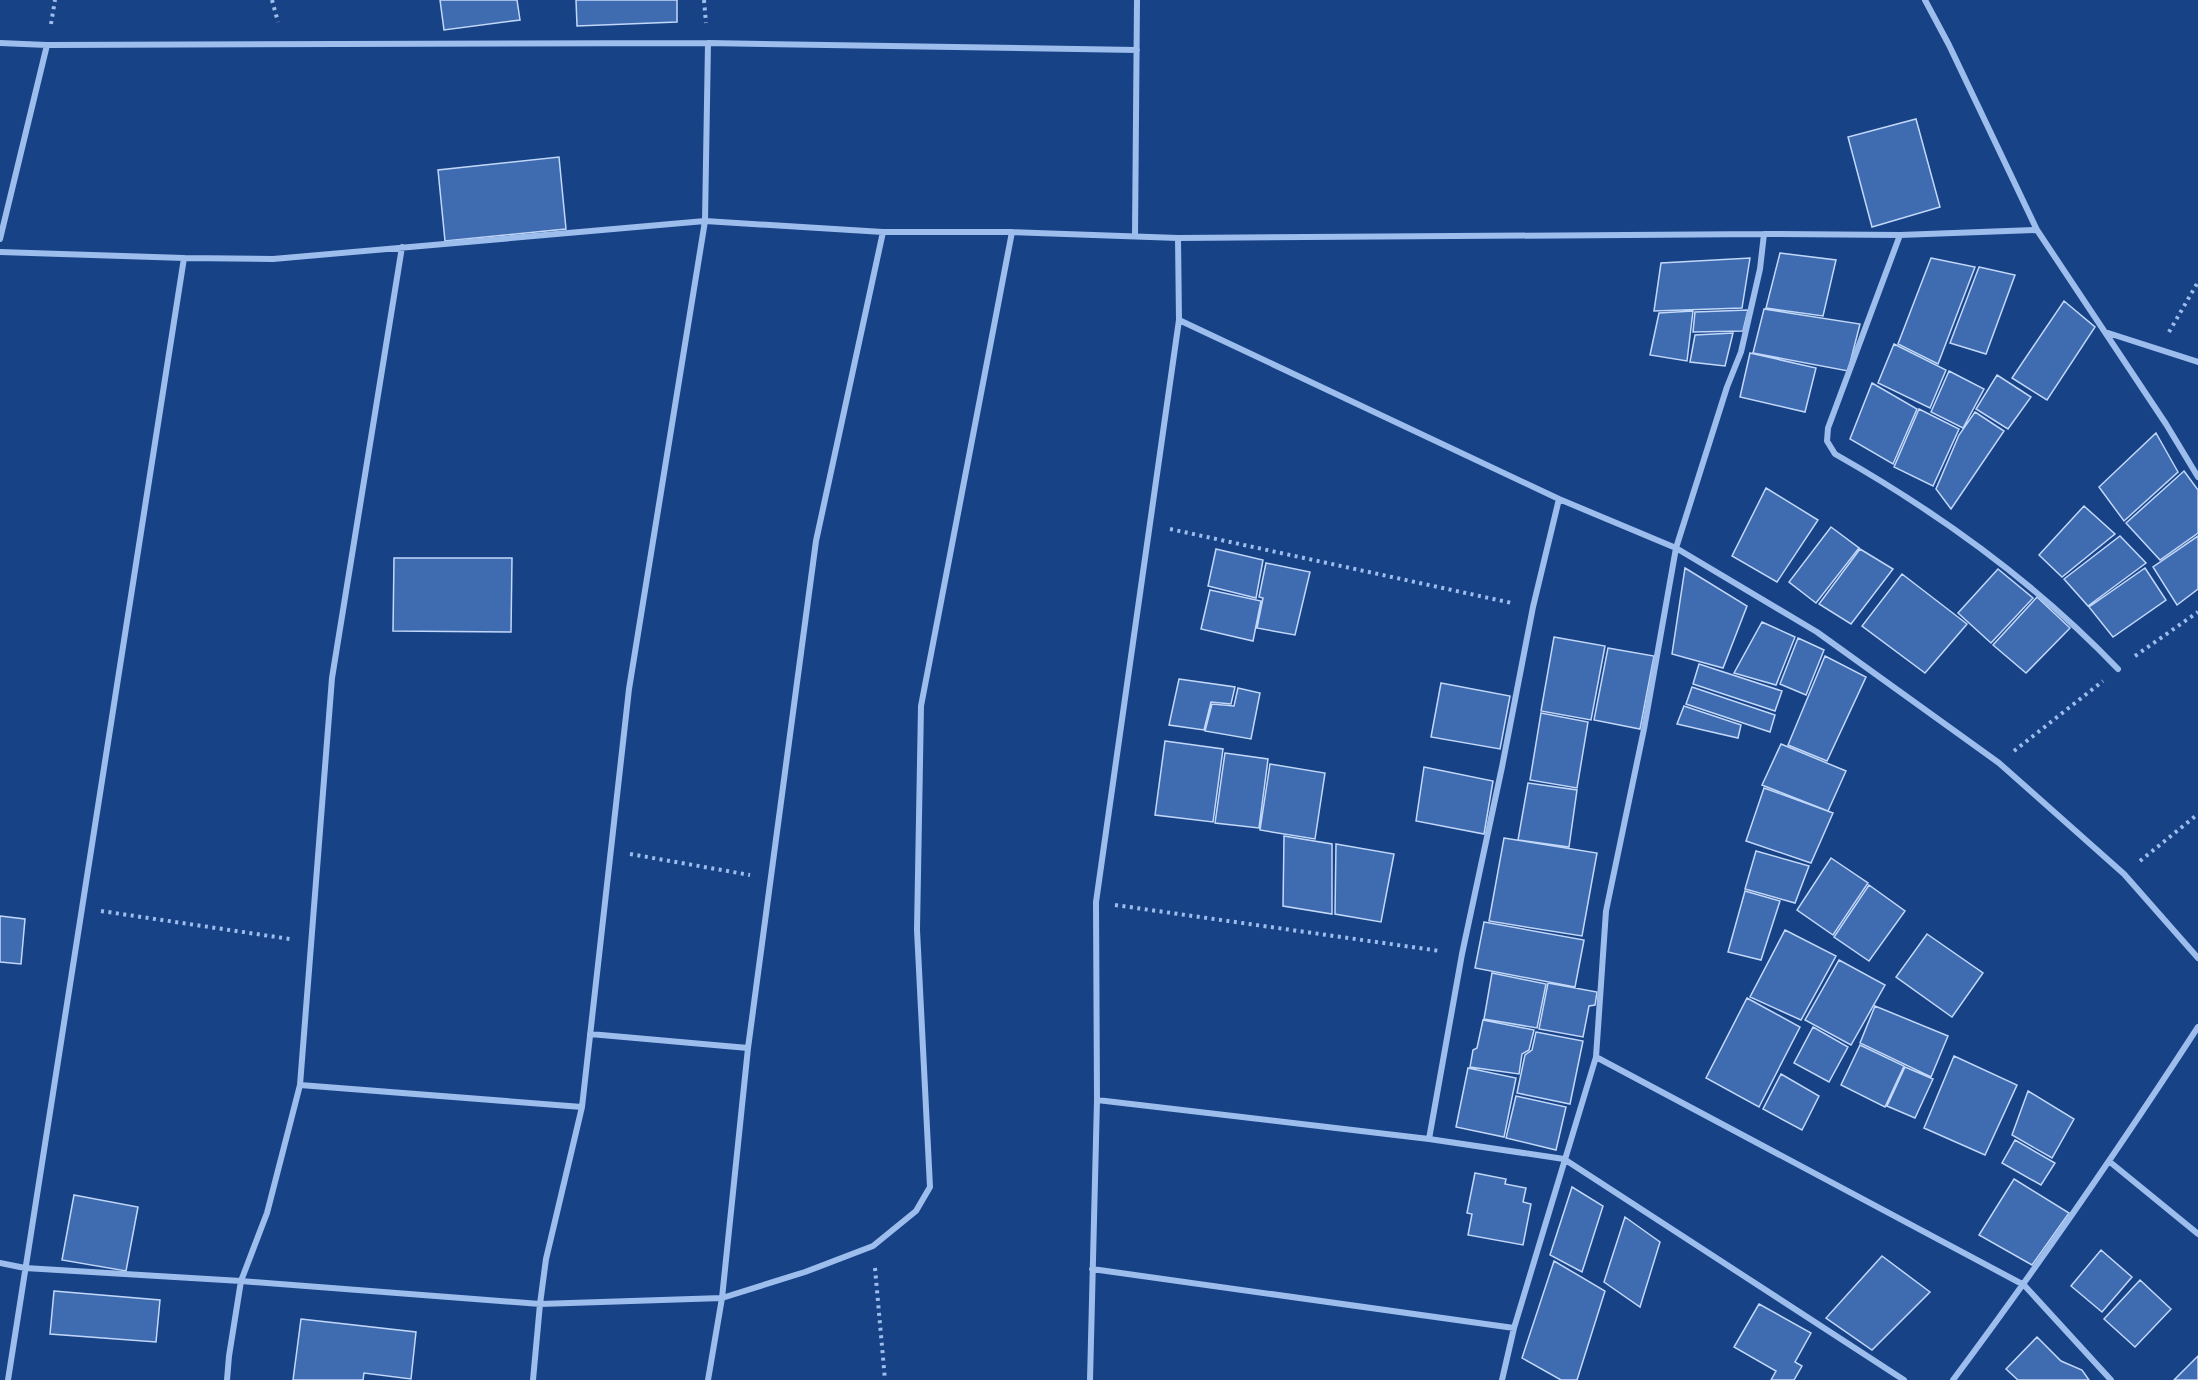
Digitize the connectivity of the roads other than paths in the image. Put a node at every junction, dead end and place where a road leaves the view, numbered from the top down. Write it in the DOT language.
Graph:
graph roads {
  1 [pos="1137,0"];
  2 [pos="1925,0"];
  3 [pos="0,43"];
  4 [pos="708,43"];
  5 [pos="47,45"];
  6 [pos="1137,50"];
  7 [pos="705,221"];
  8 [pos="2037,230"];
  9 [pos="883,232"];
  10 [pos="1012,232"];
  11 [pos="1764,234"];
  12 [pos="1135,235"];
  13 [pos="1900,235"];
  14 [pos="1178,238"];
  15 [pos="0,239"];
  16 [pos="402,247"];
  17 [pos="0,252"];
  18 [pos="184,258"];
  19 [pos="1179,320"];
  20 [pos="2105,332"];
  21 [pos="2198,362"];
  22 [pos="2198,477"];
  23 [pos="1559,499"];
  24 [pos="1676,548"];
  25 [pos="2118,669"];
  26 [pos="2198,958"];
  27 [pos="2198,1027"];
  28 [pos="590,1034"];
  29 [pos="748,1048"];
  30 [pos="1596,1057"];
  31 [pos="300,1085"];
  32 [pos="1097,1100"];
  33 [pos="582,1107"];
  34 [pos="1429,1140"];
  35 [pos="1564,1159"];
  36 [pos="2110,1162"];
  37 [pos="2198,1234"];
  38 [pos="0,1263"];
  39 [pos="24,1268"];
  40 [pos="1092,1269"];
  41 [pos="241,1281"];
  42 [pos="2024,1285"];
  43 [pos="722,1298"];
  44 [pos="540,1304"];
  45 [pos="1514,1328"];
  46 [pos="8,1380"];
  47 [pos="228,1380"];
  48 [pos="533,1380"];
  49 [pos="708,1380"];
  50 [pos="1090,1380"];
  51 [pos="1502,1380"];
  52 [pos="1904,1380"];
  53 [pos="1953,1380"];
  54 [pos="2111,1380"];
  1 -- 6 [label="street"];
  2 -- 8 [label="street"];
  3 -- 5 [label="street"];
  4 -- 5 [label="street"];
  4 -- 6 [label="street"];
  4 -- 7 [label="street"];
  5 -- 15 [label="street"];
  6 -- 12 [label="street"];
  7 -- 9 [label="street"];
  7 -- 16 [label="street"];
  7 -- 28 [label="street"];
  8 -- 13 [label="street"];
  8 -- 20 [label="street"];
  9 -- 10 [label="street"];
  9 -- 29 [label="street"];
  10 -- 12 [label="street"];
  10 -- 43 [label="street"];
  11 -- 13 [label="street"];
  11 -- 14 [label="street"];
  11 -- 24 [label="street"];
  12 -- 14 [label="street"];
  13 -- 25 [label="street"];
  14 -- 19 [label="street"];
  16 -- 18 [label="street"];
  16 -- 31 [label="street"];
  17 -- 18 [label="street"];
  18 -- 39 [label="street"];
  19 -- 23 [label="street"];
  19 -- 32 [label="street"];
  20 -- 21 [label="street"];
  20 -- 22 [label="street"];
  23 -- 24 [label="street"];
  23 -- 34 [label="street"];
  24 -- 26 [label="street"];
  24 -- 30 [label="street"];
  27 -- 36 [label="street"];
  28 -- 29 [label="street"];
  28 -- 33 [label="street"];
  29 -- 43 [label="street"];
  30 -- 35 [label="street"];
  30 -- 42 [label="street"];
  31 -- 33 [label="street"];
  31 -- 41 [label="street"];
  32 -- 34 [label="street"];
  32 -- 40 [label="street"];
  33 -- 44 [label="street"];
  34 -- 35 [label="street"];
  35 -- 45 [label="street"];
  35 -- 52 [label="street"];
  36 -- 37 [label="street"];
  36 -- 42 [label="street"];
  38 -- 39 [label="street"];
  39 -- 41 [label="street"];
  39 -- 46 [label="street"];
  40 -- 45 [label="street"];
  40 -- 50 [label="street"];
  41 -- 44 [label="street"];
  41 -- 47 [label="street"];
  42 -- 53 [label="street"];
  42 -- 54 [label="street"];
  43 -- 44 [label="street"];
  43 -- 49 [label="street"];
  44 -- 48 [label="street"];
  45 -- 51 [label="street"];
}
